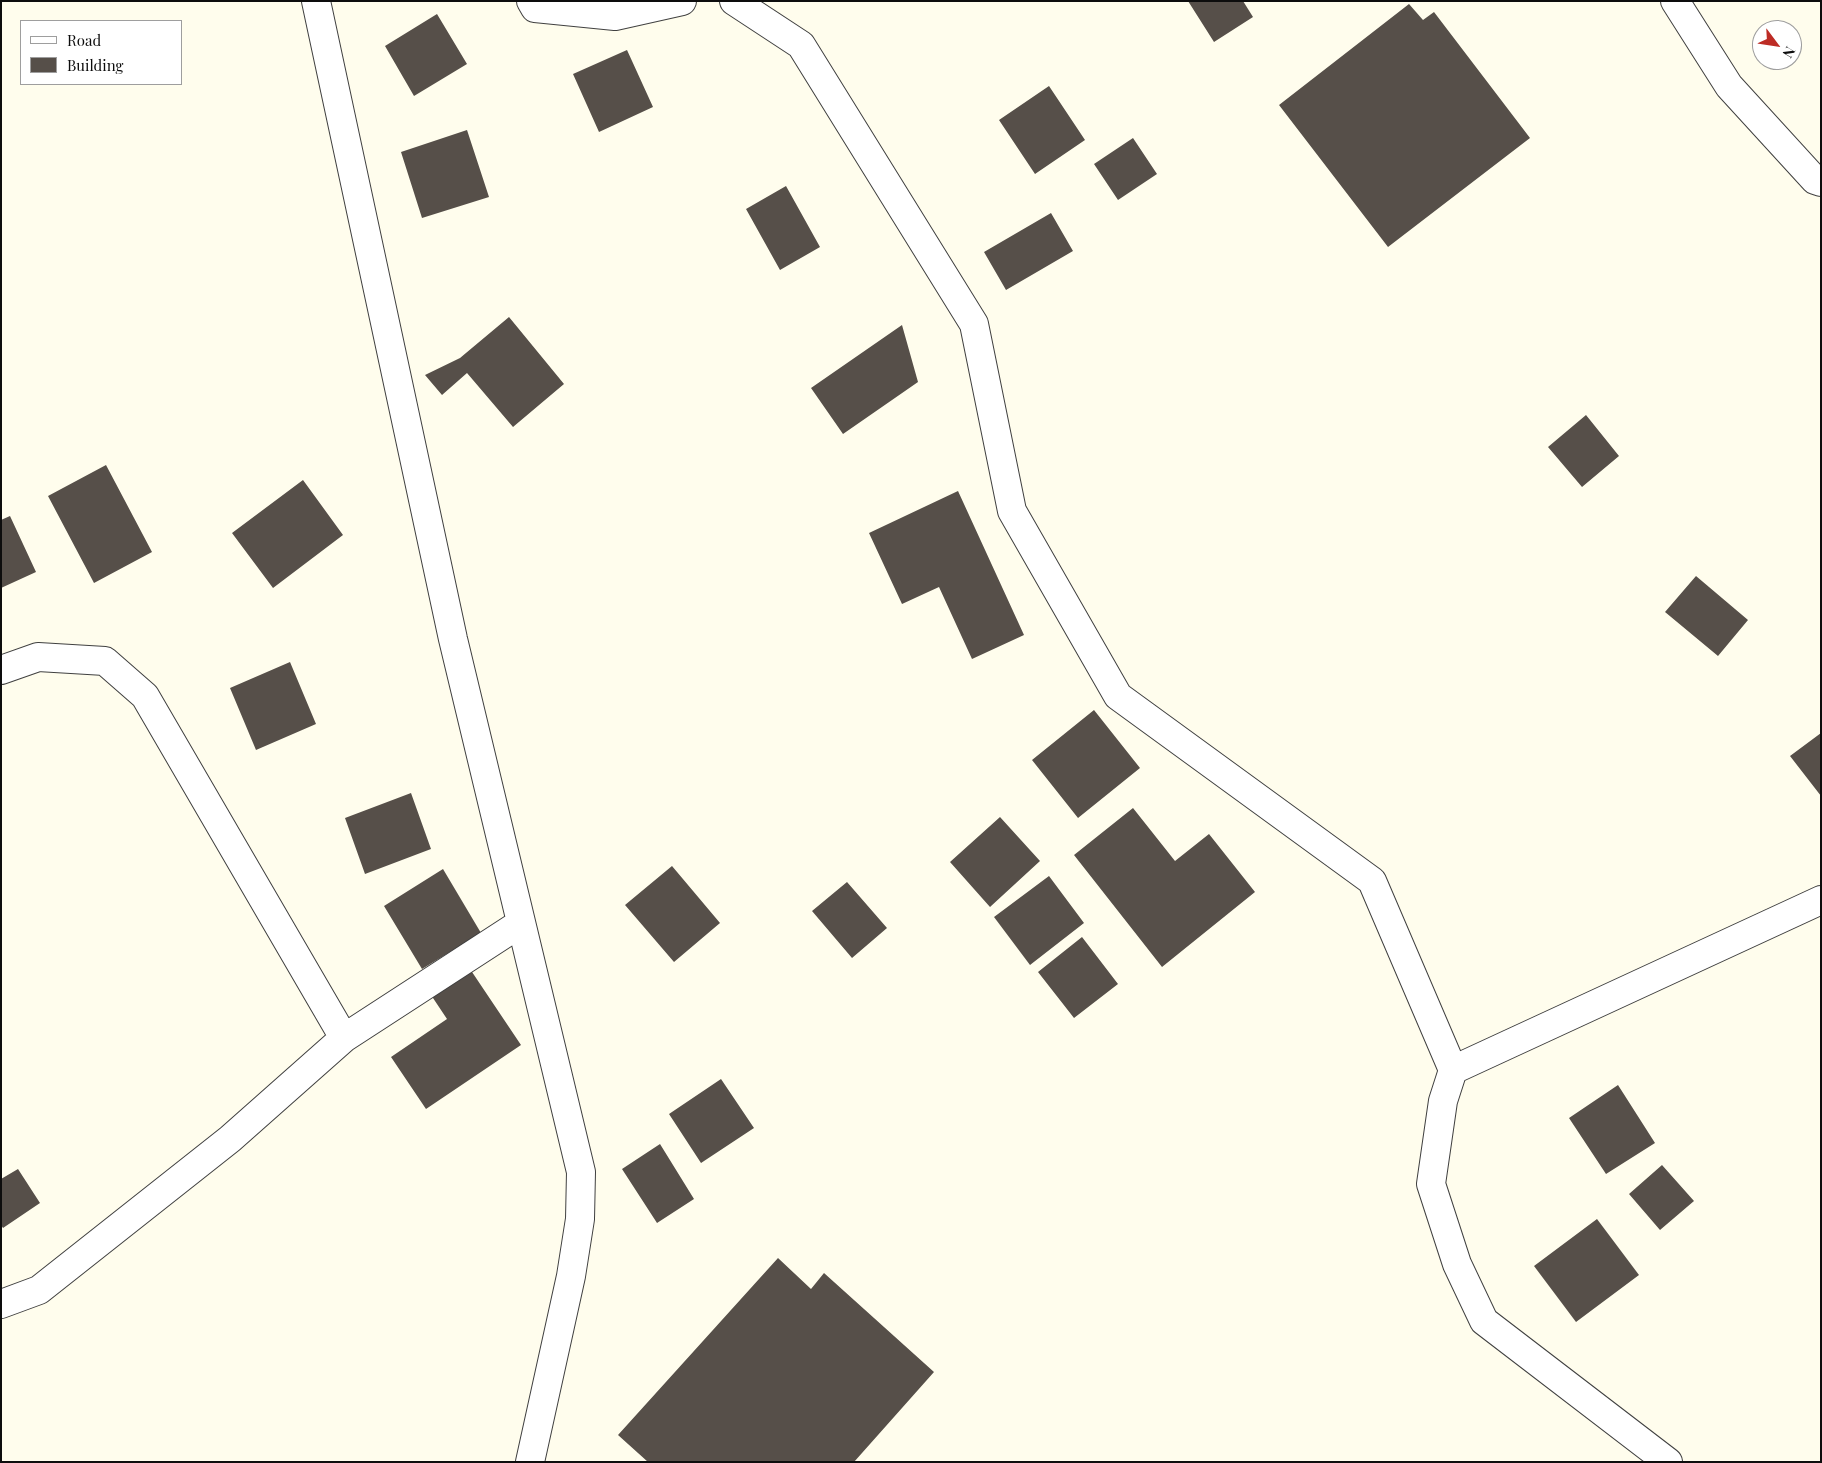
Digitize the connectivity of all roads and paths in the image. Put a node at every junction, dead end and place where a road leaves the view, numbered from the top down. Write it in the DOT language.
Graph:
graph roads {
  1 [pos="316,1"];
  2 [pos="531,1"];
  3 [pos="682,1"];
  4 [pos="734,1"];
  5 [pos="1675,1"];
  6 [pos="1821,182"];
  7 [pos="1,670"];
  8 [pos="1821,900"];
  9 [pos="521,923"];
  10 [pos="344,1038"];
  11 [pos="1453,1070"];
  12 [pos="1,1304"];
  13 [pos="530,1462"];
  14 [pos="1668,1462"];
  1 -- 9 [label="street"];
  2 -- 3 [label="street"];
  4 -- 11 [label="street"];
  5 -- 6 [label="street"];
  7 -- 10 [label="street"];
  8 -- 11 [label="street"];
  9 -- 10 [label="street"];
  9 -- 13 [label="street"];
  10 -- 12 [label="street"];
  11 -- 14 [label="street"];
}
